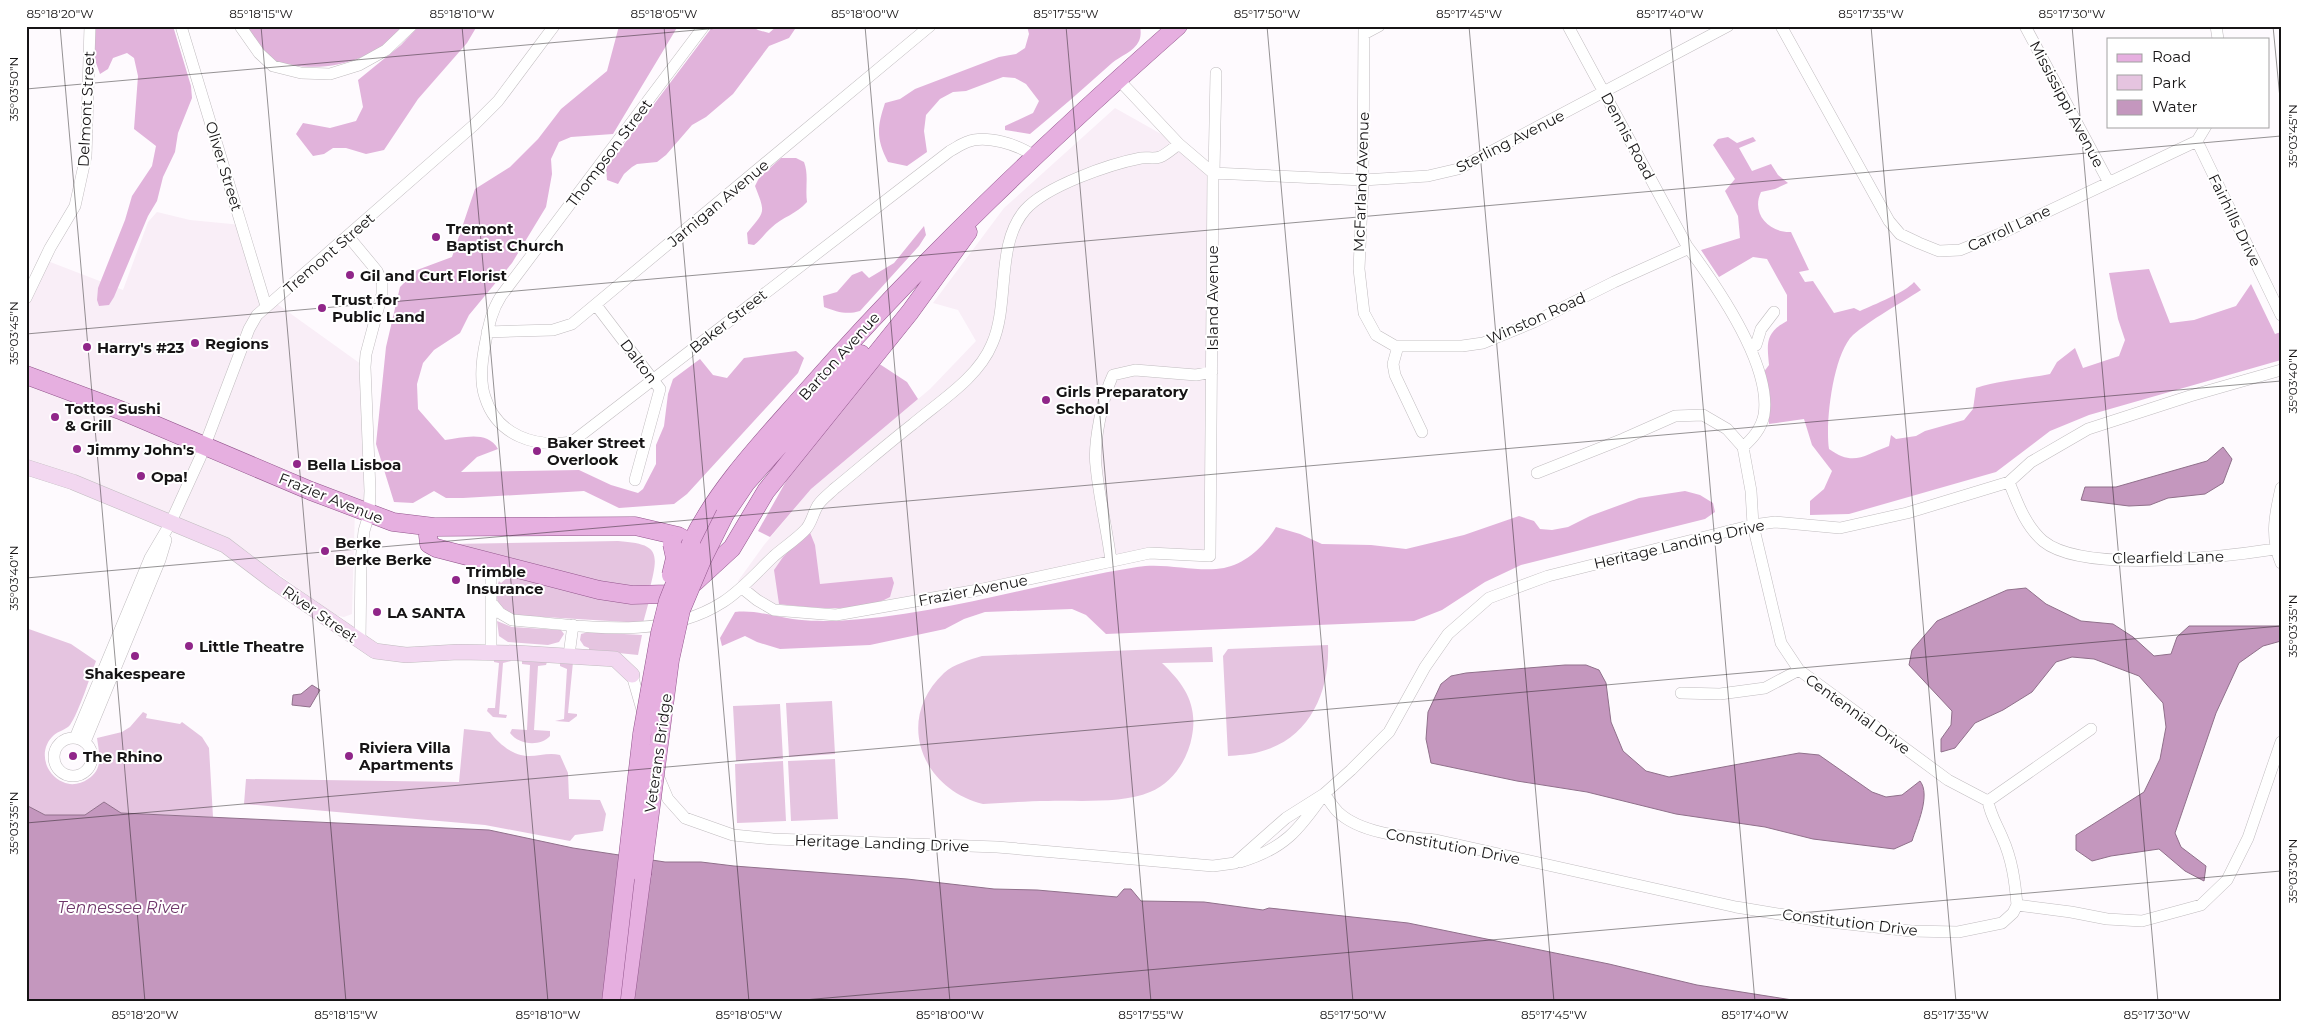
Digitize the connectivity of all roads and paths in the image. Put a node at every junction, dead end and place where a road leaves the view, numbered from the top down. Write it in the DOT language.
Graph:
graph roads {
  1 [pos="90,26"];
  2 [pos="181,26"];
  3 [pos="240,26"];
  4 [pos="412,26"];
  5 [pos="554,26"];
  6 [pos="704,26"];
  7 [pos="930,26"];
  8 [pos="1178,26"];
  9 [pos="1378,26"];
  10 [pos="1568,26"];
  11 [pos="1728,26"];
  12 [pos="1781,26"];
  13 [pos="2026,26"];
  14 [pos="1364,30"];
  15 [pos="1216,73"];
  16 [pos="1119,80"];
  17 [pos="1605,92"];
  18 [pos="2205,128"];
  19 [pos="2197,141"];
  20 [pos="1179,144"];
  21 [pos="1034,156"];
  22 [pos="1214,173"];
  23 [pos="1363,180"];
  24 [pos="2108,181"];
  25 [pos="1006,185"];
  26 [pos="968,232"];
  27 [pos="348,236"];
  28 [pos="1687,246"];
  29 [pos="26,298"];
  30 [pos="596,305"];
  31 [pos="266,306"];
  32 [pos="1774,312"];
  33 [pos="2281,315"];
  34 [pos="487,332"];
  35 [pos="1376,335"];
  36 [pos="1398,346"];
  37 [pos="1751,348"];
  38 [pos="2281,370"];
  39 [pos="1212,372"];
  40 [pos="26,375"];
  41 [pos="654,379"];
  42 [pos="1422,432"];
  43 [pos="205,445"];
  44 [pos="1744,447"];
  45 [pos="26,467"];
  46 [pos="1537,473"];
  47 [pos="635,480"];
  48 [pos="2009,482"];
  49 [pos="2281,488"];
  50 [pos="369,514"];
  51 [pos="725,514"];
  52 [pos="170,524"];
  53 [pos="635,526"];
  54 [pos="1753,526"];
  55 [pos="427,527"];
  56 [pos="691,544"];
  57 [pos="2275,549"];
  58 [pos="1210,556"];
  59 [pos="702,560"];
  60 [pos="1111,561"];
  61 [pos="2281,563"];
  62 [pos="491,564"];
  63 [pos="742,588"];
  64 [pos="491,602"];
  65 [pos="573,625"];
  66 [pos="360,642"];
  67 [pos="492,652"];
  68 [pos="569,656"];
  69 [pos="1799,670"];
  70 [pos="632,675"];
  71 [pos="1681,693"];
  72 [pos="2091,729"];
  73 [pos="642,734"];
  74 [pos="80,740"];
  75 [pos="2281,742"];
  76 [pos="1324,794"];
  77 [pos="1988,801"];
  78 [pos="1235,863"];
  79 [pos="2017,905"];
  80 [pos="611,1002"];
  81 [pos="625,1002"];
  1 -- 29 [label="street, Delmont Street"];
  2 -- 31 [label="street, Oliver Street"];
  3 -- 4 [label="street"];
  5 -- 27 [label="street, Tremont Street"];
  6 -- 34 [label="street, Thompson Street"];
  7 -- 30 [label="street, Jarnigan Avenue"];
  8 -- 16 [label="main road, Barton Avenue"];
  9 -- 14 [label="street"];
  10 -- 17 [label="street, Dennis Road"];
  11 -- 17 [label="street, Sterling Avenue"];
  12 -- 24 [label="street, Carroll Lane"];
  13 -- 24 [label="street, Mississippi Avenue"];
  14 -- 23 [label="street, McFarland Avenue"];
  15 -- 22 [label="street, Island Avenue"];
  16 -- 20 [label="street"];
  16 -- 21 [label="main road, Barton Avenue"];
  17 -- 23 [label="street, Sterling Avenue"];
  17 -- 28 [label="street, Dennis Road"];
  18 -- 19 [label="street"];
  19 -- 24 [label="street, Carroll Lane"];
  19 -- 33 [label="street, Fairhills Drive"];
  20 -- 22 [label="street"];
  20 -- 63 [label="street"];
  21 -- 25 [label="main road, Barton Avenue"];
  21 -- 41 [label="street, Baker Street"];
  22 -- 23 [label="street, Sterling Avenue"];
  22 -- 39 [label="street, Island Avenue"];
  23 -- 35 [label="street, McFarland Avenue"];
  25 -- 26 [label="main road, Barton Avenue"];
  25 -- 56 [label="main road, Barton Avenue"];
  26 -- 51 [label="main road, Barton Avenue"];
  26 -- 62 [label="main road"];
  27 -- 31 [label="street, Tremont Street"];
  27 -- 50 [label="street"];
  28 -- 36 [label="street, Winston Road"];
  28 -- 37 [label="street, Dennis Road"];
  30 -- 34 [label="street, Jarnigan Avenue"];
  30 -- 41 [label="street, Dalton"];
  31 -- 43 [label="street, Tremont Street"];
  32 -- 37 [label="street"];
  34 -- 41 [label="street, Baker Street"];
  35 -- 36 [label="street, Winston Road"];
  36 -- 42 [label="street"];
  37 -- 44 [label="street, Dennis Road"];
  38 -- 48 [label="street, Heritage Landing Drive"];
  39 -- 58 [label="street, Island Avenue"];
  39 -- 60 [label="street"];
  40 -- 43 [label="main road, Frazier Avenue"];
  41 -- 47 [label="street, Dalton"];
  43 -- 50 [label="main road, Frazier Avenue"];
  43 -- 52 [label="street, Tremont Street"];
  44 -- 46 [label="street"];
  44 -- 54 [label="street, Centennial Drive"];
  45 -- 52 [label="street, River Street"];
  48 -- 54 [label="street, Heritage Landing Drive"];
  48 -- 57 [label="street, Clearfield Lane"];
  49 -- 57 [label="street"];
  50 -- 55 [label="main road, Frazier Avenue"];
  50 -- 66 [label="street"];
  51 -- 59 [label="main road, Veterans Bridge, bridge"];
  52 -- 66 [label="street, River Street"];
  52 -- 74 [label="street, Tremont Street"];
  53 -- 55 [label="main road, Frazier Avenue"];
  53 -- 56 [label="main road, Frazier Avenue"];
  53 -- 73 [label="main road, bridge"];
  54 -- 69 [label="street, Centennial Drive"];
  54 -- 76 [label="street, Heritage Landing Drive"];
  55 -- 62 [label="main road"];
  56 -- 59 [label="main road, Frazier Avenue"];
  56 -- 73 [label="main road, Veterans Bridge, bridge"];
  57 -- 61 [label="street"];
  58 -- 60 [label="street, Frazier Avenue"];
  59 -- 81 [label="main road, Veterans Bridge, bridge"];
  60 -- 63 [label="street, Frazier Avenue"];
  62 -- 64 [label="street"];
  63 -- 65 [label="street"];
  64 -- 65 [label="street"];
  64 -- 67 [label="street"];
  65 -- 68 [label="street"];
  66 -- 67 [label="street, River Street"];
  67 -- 68 [label="street, River Street"];
  68 -- 70 [label="street, River Street"];
  69 -- 71 [label="street"];
  69 -- 77 [label="street, Centennial Drive"];
  70 -- 78 [label="street, Heritage Landing Drive"];
  72 -- 77 [label="street"];
  73 -- 80 [label="main road, Veterans Bridge, bridge"];
  75 -- 79 [label="street"];
  76 -- 78 [label="street, Heritage Landing Drive"];
  76 -- 78 [label="street, Heritage Landing Drive"];
  76 -- 79 [label="street, Constitution Drive"];
  77 -- 79 [label="street"];
}
